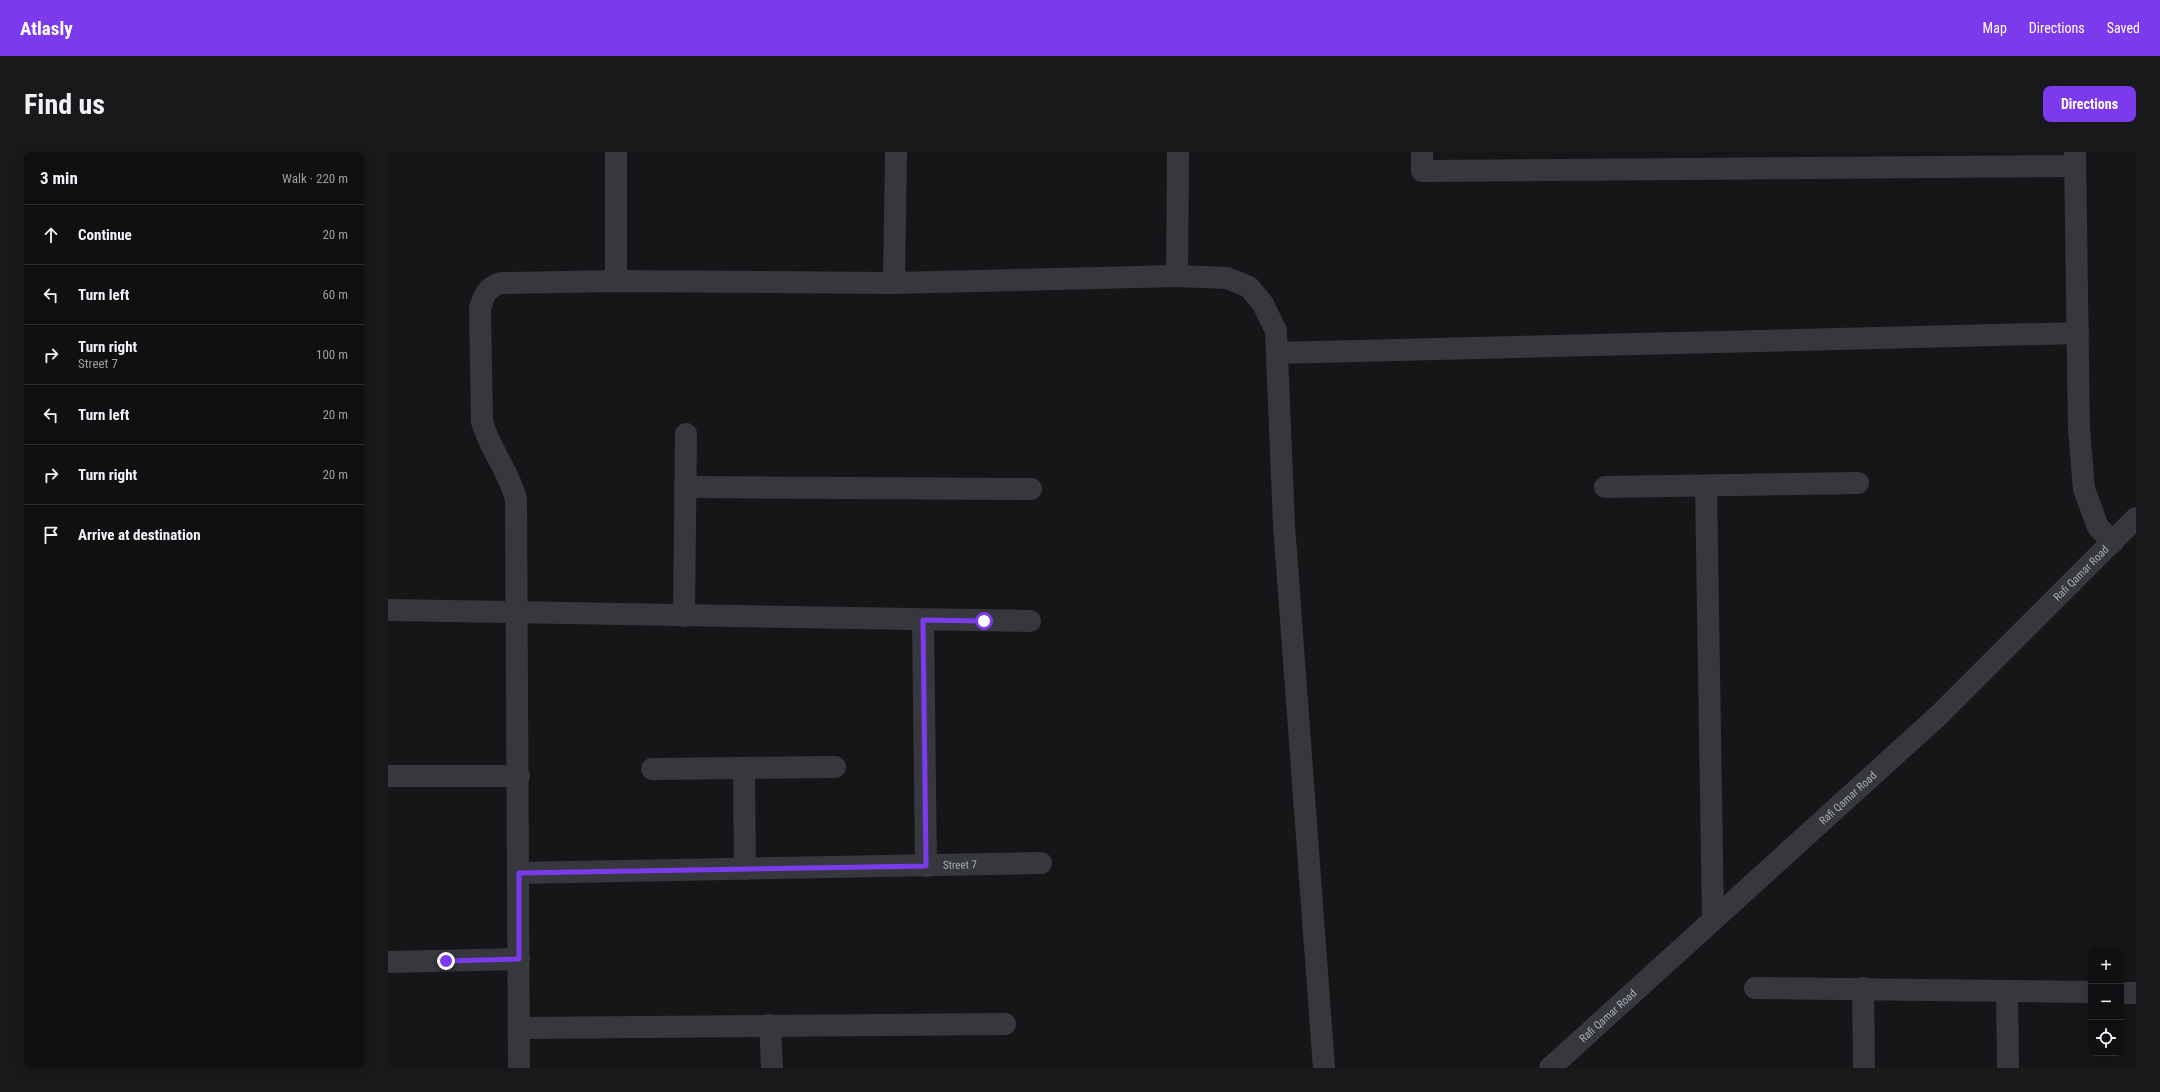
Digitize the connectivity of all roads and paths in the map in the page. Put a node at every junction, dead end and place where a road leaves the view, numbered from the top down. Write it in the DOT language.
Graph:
graph roads {
  1 [pos="616,152"];
  2 [pos="896,152"];
  3 [pos="1178,152"];
  4 [pos="1422,152"];
  5 [pos="2075,159"];
  6 [pos="1177,276"];
  7 [pos="616,281"];
  8 [pos="894,283"];
  9 [pos="2078,333"];
  10 [pos="1277,353"];
  11 [pos="686,434"];
  12 [pos="1858,483"];
  13 [pos="1706,486"];
  14 [pos="685,487"];
  15 [pos="1605,487"];
  16 [pos="1031,489"];
  17 [pos="2136,518"];
  18 [pos="2113,542"];
  19 [pos="388,610"];
  20 [pos="518,613"];
  21 [pos="684,616"];
  22 [pos="923,620"];
  23 [pos="1030,621"];
  24 [pos="836,767"];
  25 [pos="744,768"];
  26 [pos="652,769"];
  27 [pos="388,776"];
  28 [pos="519,776"];
  29 [pos="1041,863"];
  30 [pos="926,866"];
  31 [pos="745,869"];
  32 [pos="519,873"];
  33 [pos="1713,920"];
  34 [pos="519,959"];
  35 [pos="388,962"];
  36 [pos="1755,988"];
  37 [pos="1863,988"];
  38 [pos="2007,991"];
  39 [pos="2088,992"];
  40 [pos="2124,993"];
  41 [pos="2136,993"];
  42 [pos="1005,1024"];
  43 [pos="770,1026"];
  44 [pos="519,1028"];
  45 [pos="519,1068"];
  46 [pos="772,1068"];
  47 [pos="1324,1068"];
  48 [pos="1550,1068"];
  49 [pos="1864,1068"];
  50 [pos="2008,1068"];
  1 -- 7 [label="street"];
  2 -- 8 [label="street"];
  3 -- 6 [label="street"];
  4 -- 5 [label="street"];
  5 -- 9 [label="street"];
  6 -- 8 [label="street"];
  6 -- 10 [label="street"];
  7 -- 8 [label="street"];
  7 -- 20 [label="street"];
  9 -- 10 [label="street"];
  9 -- 18 [label="street"];
  10 -- 47 [label="street"];
  11 -- 14 [label="street"];
  12 -- 13 [label="street"];
  13 -- 15 [label="street"];
  13 -- 33 [label="street"];
  14 -- 16 [label="street"];
  14 -- 21 [label="street"];
  17 -- 18 [label="street, Rafi Qamar Road"];
  18 -- 33 [label="street, Rafi Qamar Road"];
  19 -- 20 [label="street"];
  20 -- 21 [label="street"];
  20 -- 28 [label="street"];
  21 -- 22 [label="street"];
  22 -- 23 [label="street"];
  22 -- 30 [label="street"];
  24 -- 25 [label="street"];
  25 -- 26 [label="street"];
  25 -- 31 [label="street"];
  27 -- 28 [label="street"];
  28 -- 32 [label="street"];
  29 -- 30 [label="street, Street 7"];
  30 -- 31 [label="street, Street 7"];
  31 -- 32 [label="street, Street 7"];
  32 -- 34 [label="street"];
  33 -- 48 [label="street, Rafi Qamar Road"];
  34 -- 35 [label="street"];
  34 -- 44 [label="street"];
  36 -- 37 [label="street"];
  37 -- 38 [label="street"];
  37 -- 49 [label="street"];
  38 -- 39 [label="street"];
  38 -- 50 [label="street"];
  40 -- 41 [label="street"];
  42 -- 43 [label="street"];
  43 -- 44 [label="street"];
  43 -- 46 [label="street"];
  44 -- 45 [label="street"];
}
